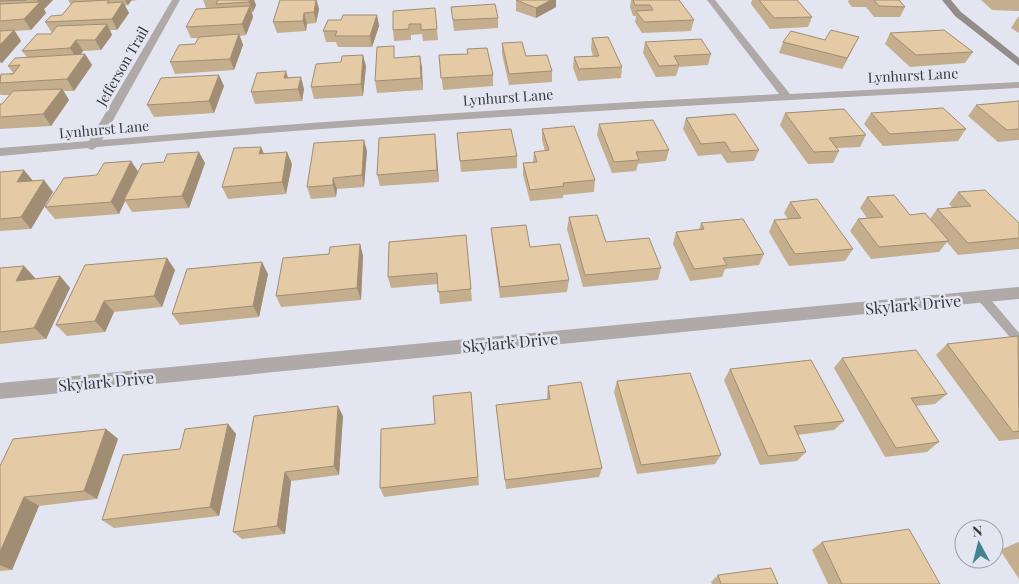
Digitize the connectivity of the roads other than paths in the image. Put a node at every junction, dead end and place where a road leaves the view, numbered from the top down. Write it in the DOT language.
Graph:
graph roads {
  1 [pos="176,0"];
  2 [pos="711,0"];
  3 [pos="946,0"];
  4 [pos="1019,63"];
  5 [pos="1019,85"];
  6 [pos="787,97"];
  7 [pos="92,146"];
  8 [pos="0,152"];
  9 [pos="1019,293"];
  10 [pos="982,297"];
  11 [pos="1019,340"];
  12 [pos="0,391"];
  1 -- 7 [label="street, Jefferson Trail"];
  2 -- 6 [label="street"];
  3 -- 4 [label="street"];
  5 -- 6 [label="street, Lynhurst Lane"];
  6 -- 7 [label="street, Lynhurst Lane"];
  7 -- 8 [label="street, Lynhurst Lane"];
  9 -- 10 [label="street, Skylark Drive"];
  10 -- 11 [label="lane"];
  10 -- 12 [label="street, Skylark Drive"];
}
